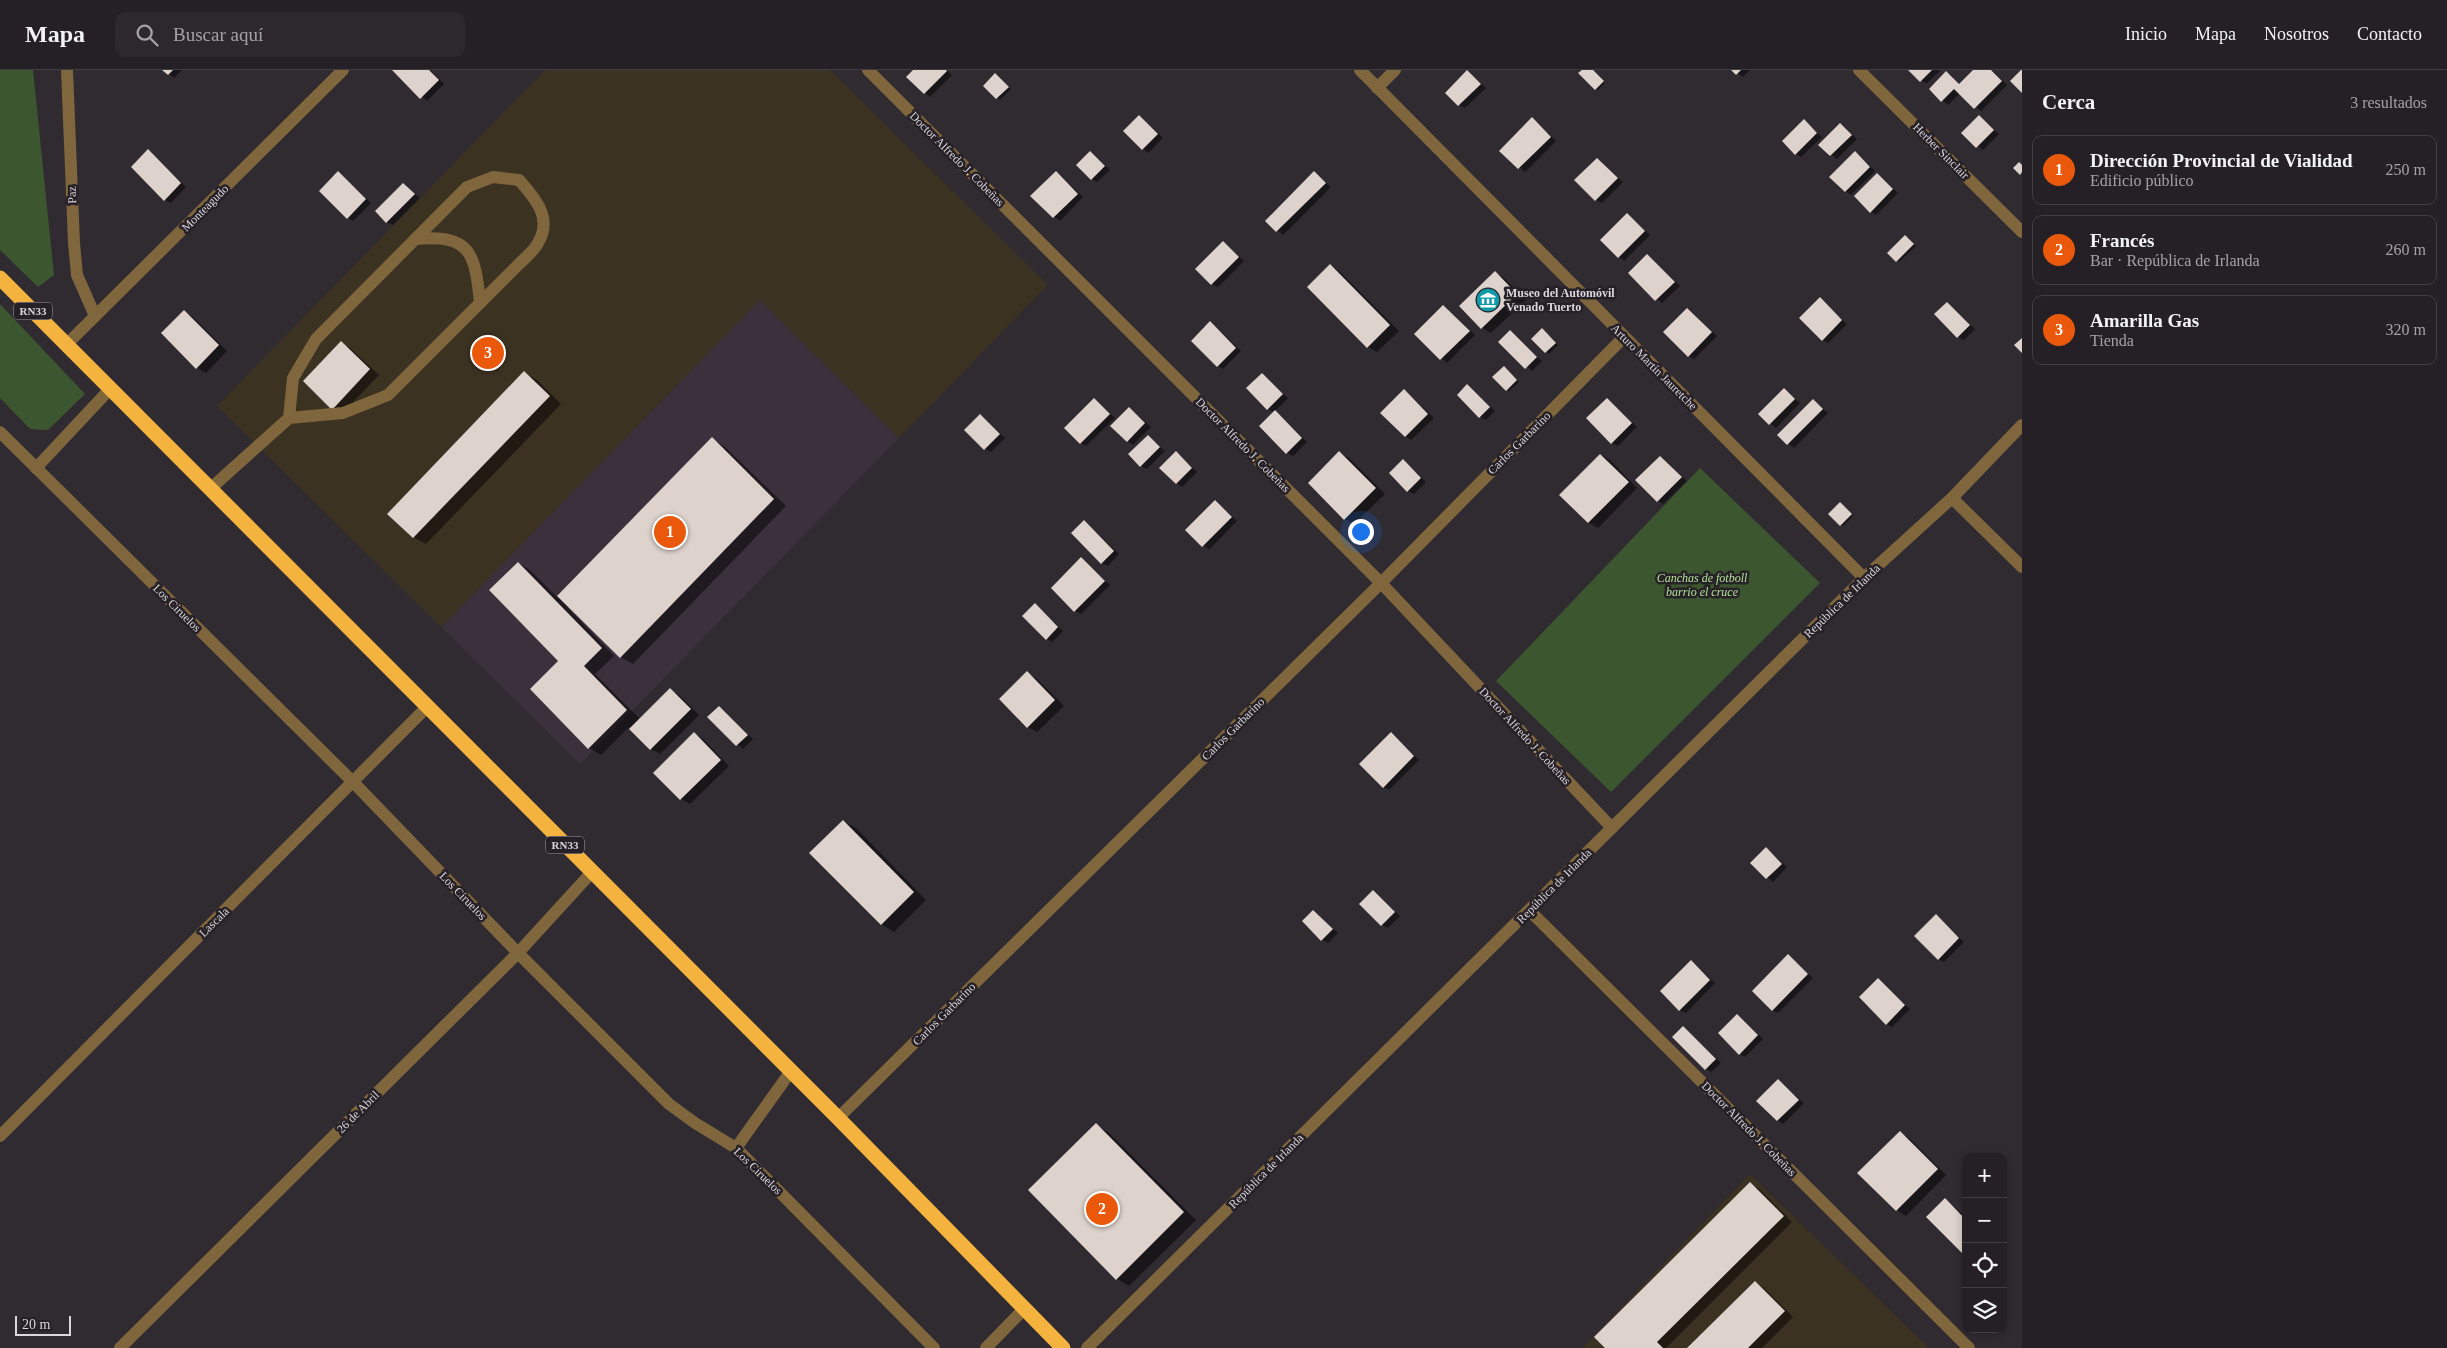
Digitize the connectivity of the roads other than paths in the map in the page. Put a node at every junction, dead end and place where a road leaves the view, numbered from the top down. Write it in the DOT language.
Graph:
graph roads {
  1 [pos="67,70"];
  2 [pos="343,70"];
  3 [pos="868,70"];
  4 [pos="1360,70"];
  5 [pos="1395,70"];
  6 [pos="1859,70"];
  7 [pos="1377,88"];
  8 [pos="2022,232"];
  9 [pos="416,239"];
  10 [pos="0,278"];
  11 [pos="480,303"];
  12 [pos="95,316"];
  13 [pos="1624,337"];
  14 [pos="66,345"];
  15 [pos="110,389"];
  16 [pos="289,418"];
  17 [pos="2022,425"];
  18 [pos="0,432"];
  19 [pos="36,468"];
  20 [pos="210,489"];
  21 [pos="1952,498"];
  22 [pos="2022,568"];
  23 [pos="1864,578"];
  24 [pos="1381,583"];
  25 [pos="428,707"];
  26 [pos="354,783"];
  27 [pos="1612,828"];
  28 [pos="592,872"];
  29 [pos="1530,911"];
  30 [pos="518,952"];
  31 [pos="791,1071"];
  32 [pos="838,1118"];
  33 [pos="0,1136"];
  34 [pos="736,1148"];
  35 [pos="1024,1310"];
  36 [pos="120,1348"];
  37 [pos="934,1348"];
  38 [pos="986,1348"];
  39 [pos="1063,1348"];
  40 [pos="1087,1348"];
  41 [pos="1969,1348"];
  1 -- 12 [label="street, Paz"];
  2 -- 12 [label="street, Monteagudo"];
  3 -- 24 [label="street, Doctor Alfredo J. Cobeñas"];
  4 -- 7 [label="street, Arturo Martín Jauretche"];
  5 -- 7 [label="street"];
  6 -- 8 [label="street, Herber Sinclair"];
  7 -- 13 [label="street, Arturo Martín Jauretche"];
  9 -- 11 [label="street"];
  9 -- 11 [label="street"];
  9 -- 16 [label="street"];
  10 -- 14 [label="highway, RN33"];
  11 -- 16 [label="street"];
  12 -- 14 [label="street, Monteagudo"];
  13 -- 23 [label="street, Arturo Martín Jauretche"];
  13 -- 24 [label="street, Carlos Garbarino"];
  14 -- 15 [label="highway, RN33"];
  15 -- 19 [label="street"];
  15 -- 20 [label="highway, RN33"];
  16 -- 20 [label="street"];
  17 -- 21 [label="street, República de Irlanda"];
  18 -- 19 [label="street, Los Ciruelos"];
  19 -- 26 [label="street, Los Ciruelos"];
  20 -- 25 [label="highway, RN33"];
  21 -- 22 [label="street"];
  21 -- 23 [label="street, República de Irlanda"];
  23 -- 27 [label="street, República de Irlanda"];
  24 -- 27 [label="street, Doctor Alfredo J. Cobeñas"];
  24 -- 32 [label="street, Carlos Garbarino"];
  25 -- 26 [label="street, Lascala"];
  25 -- 28 [label="highway, RN33"];
  26 -- 30 [label="street, Los Ciruelos"];
  26 -- 33 [label="street, Lascala"];
  27 -- 29 [label="street, República de Irlanda"];
  28 -- 30 [label="street, 26 de Abril"];
  28 -- 31 [label="highway, RN33"];
  29 -- 40 [label="street, República de Irlanda"];
  29 -- 41 [label="street, Doctor Alfredo J. Cobeñas"];
  30 -- 34 [label="street, Los Ciruelos"];
  30 -- 36 [label="street, 26 de Abril"];
  31 -- 32 [label="highway, RN33"];
  31 -- 34 [label="street"];
  32 -- 35 [label="highway, RN33"];
  34 -- 37 [label="street, Los Ciruelos"];
  35 -- 38 [label="street"];
  35 -- 39 [label="highway, RN33"];
}
